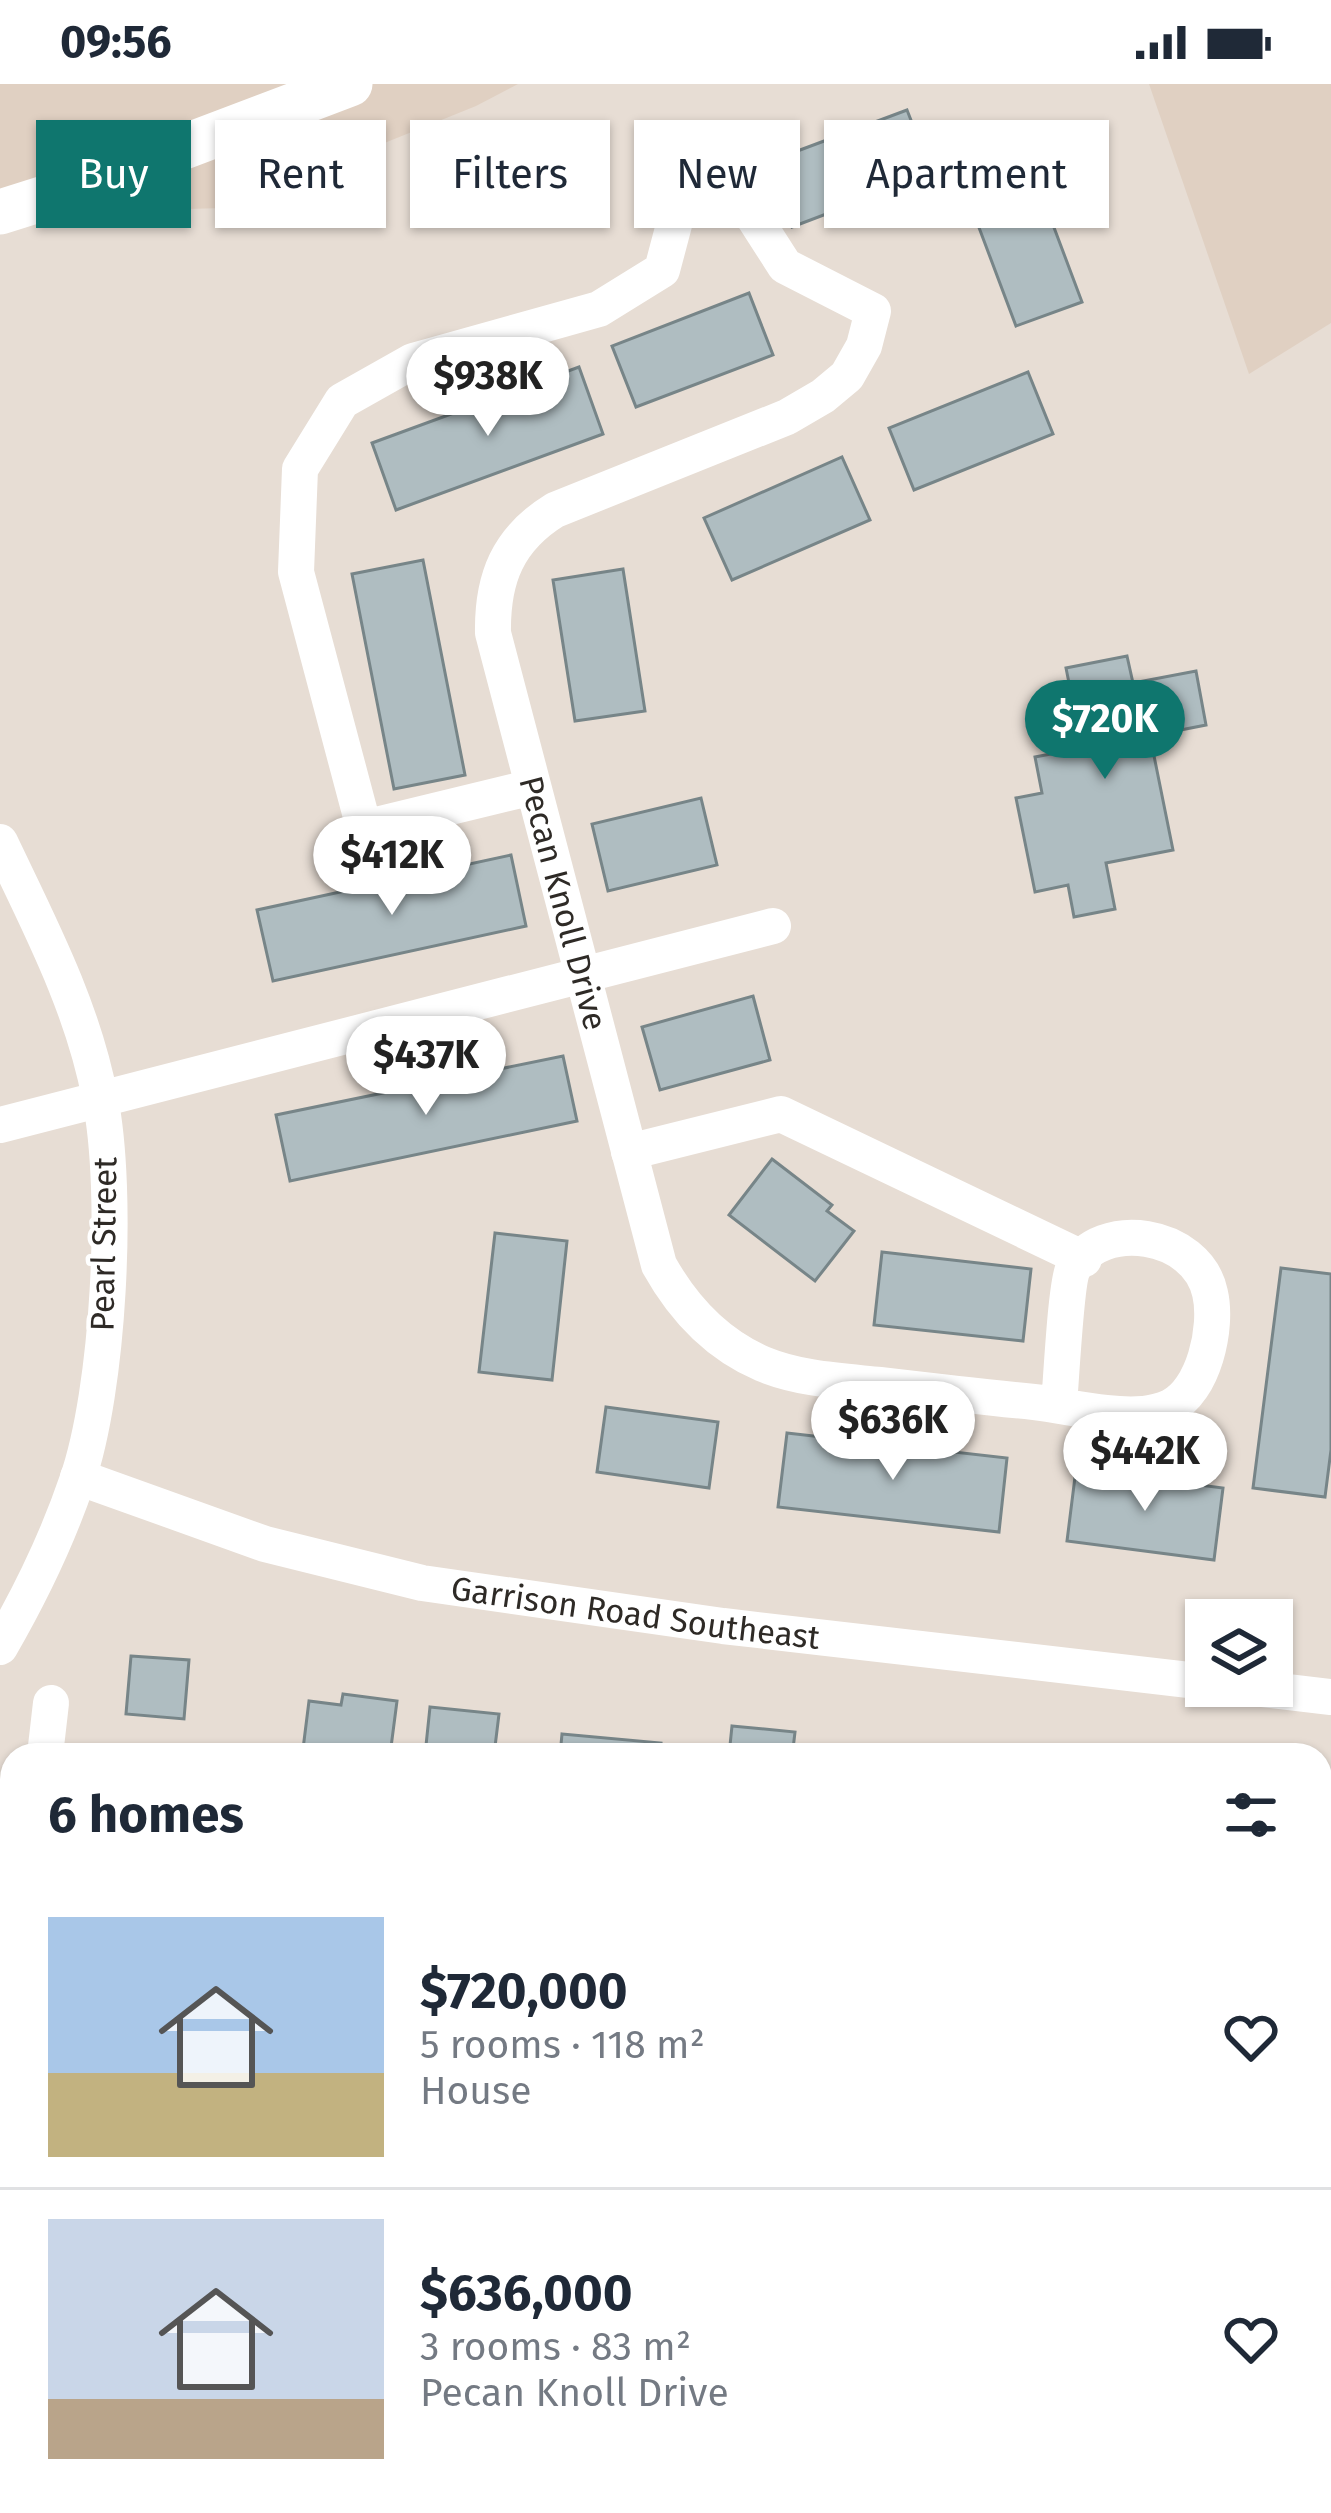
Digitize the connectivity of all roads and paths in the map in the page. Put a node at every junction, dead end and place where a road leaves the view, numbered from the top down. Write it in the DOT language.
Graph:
graph roads {
  1 [pos="350,84"];
  2 [pos="0,212"];
  3 [pos="533,787"];
  4 [pos="0,842"];
  5 [pos="773,926"];
  6 [pos="582,974"];
  7 [pos="101,1100"];
  8 [pos="0,1125"];
  9 [pos="629,1152"];
  10 [pos="1084,1259"];
  11 [pos="1059,1405"];
  12 [pos="79,1478"];
  13 [pos="0,1647"];
  14 [pos="1185,1680"];
  15 [pos="1293,1693"];
  16 [pos="1331,1697"];
  17 [pos="51,1703"];
  18 [pos="47,1743"];
  1 -- 2 [label="main road"];
  3 -- 3 [label="street, Pecan Knoll Drive"];
  3 -- 6 [label="street, Pecan Knoll Drive"];
  4 -- 7 [label="street, Pearl Street"];
  5 -- 6 [label="street"];
  6 -- 7 [label="street"];
  6 -- 9 [label="street, Pecan Knoll Drive"];
  7 -- 8 [label="street"];
  7 -- 12 [label="street, Pearl Street"];
  9 -- 10 [label="street"];
  9 -- 11 [label="street, Pecan Knoll Drive"];
  10 -- 11 [label="street"];
  10 -- 11 [label="street, Pecan Knoll Drive"];
  12 -- 13 [label="street, Pearl Street"];
  12 -- 14 [label="street, Garrison Road Southeast"];
  15 -- 16 [label="street"];
  17 -- 18 [label="street"];
}
